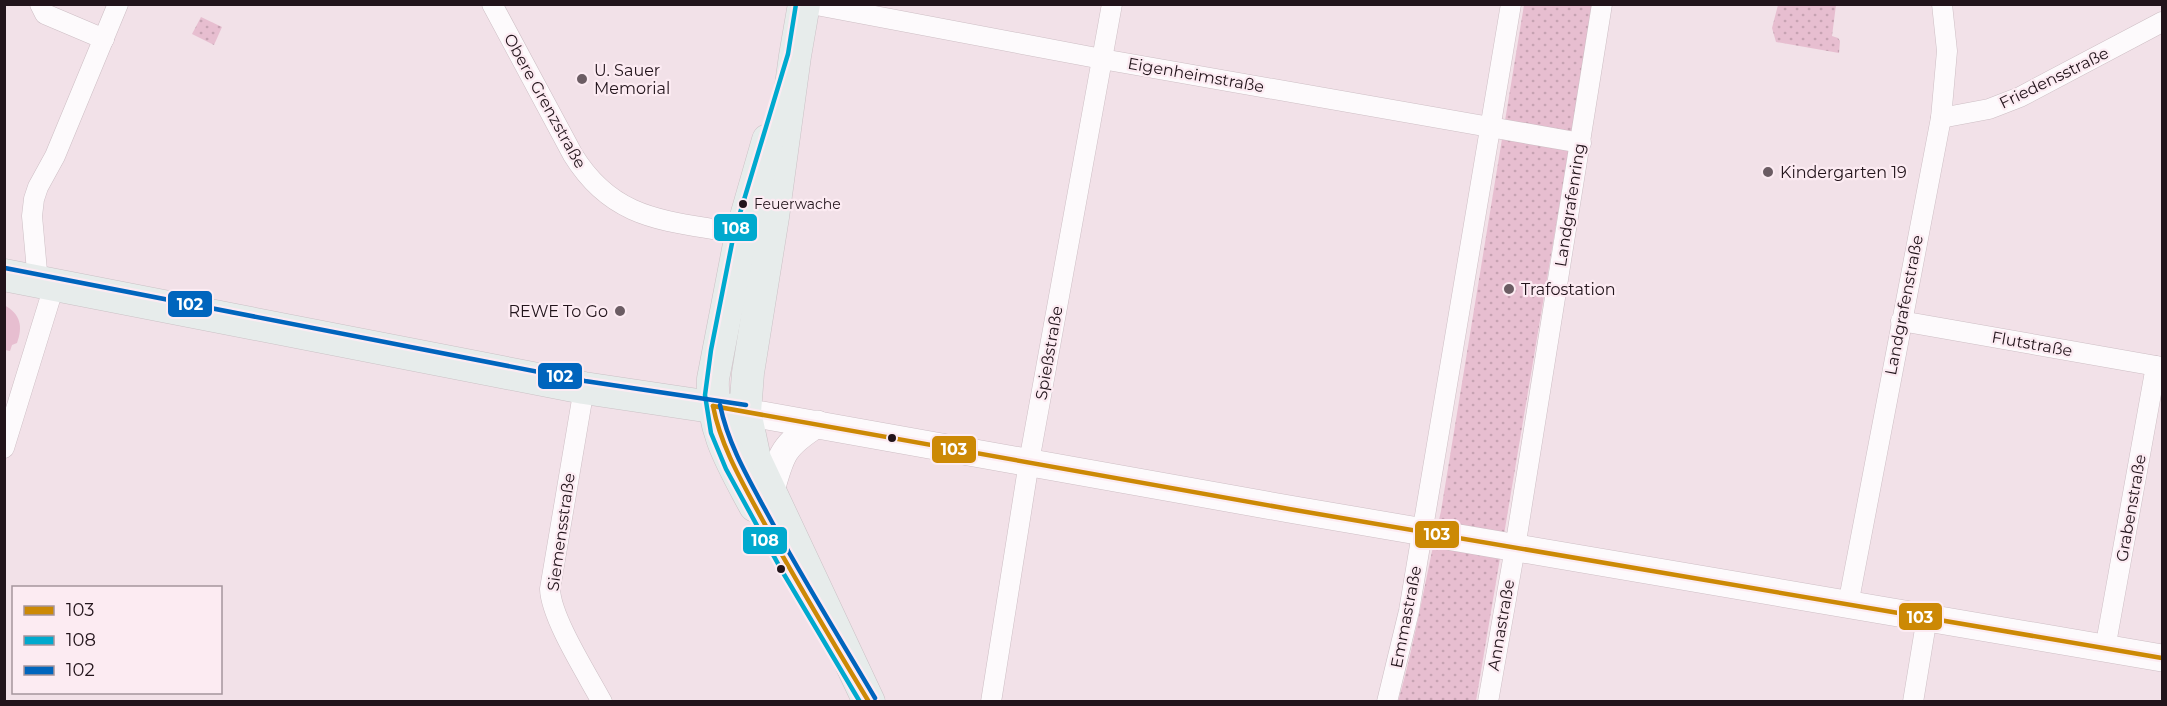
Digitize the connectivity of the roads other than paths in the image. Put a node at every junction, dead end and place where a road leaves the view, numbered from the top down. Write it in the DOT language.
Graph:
graph roads {
  1 [pos="40,4"];
  2 [pos="118,4"];
  3 [pos="492,4"];
  4 [pos="804,4"];
  5 [pos="811,4"];
  6 [pos="1112,4"];
  7 [pos="1511,4"];
  8 [pos="1602,4"];
  9 [pos="1942,4"];
  10 [pos="2163,22"];
  11 [pos="104,39"];
  12 [pos="795,56"];
  13 [pos="1102,59"];
  14 [pos="1941,118"];
  15 [pos="1490,127"];
  16 [pos="1581,143"];
  17 [pos="741,234"];
  18 [pos="4,275"];
  19 [pos="46,284"];
  20 [pos="1901,321"];
  21 [pos="2159,367"];
  22 [pos="584,388"];
  23 [pos="714,406"];
  24 [pos="2156,407"];
  25 [pos="745,412"];
  26 [pos="817,424"];
  27 [pos="4,448"];
  28 [pos="1029,462"];
  29 [pos="771,491"];
  30 [pos="1421,532"];
  31 [pos="1515,548"];
  32 [pos="1848,605"];
  33 [pos="1927,617"];
  34 [pos="2105,649"];
  35 [pos="2163,658"];
  36 [pos="863,691"];
  37 [pos="602,702"];
  38 [pos="991,702"];
  39 [pos="1387,702"];
  40 [pos="1488,702"];
  41 [pos="1913,702"];
  1 -- 11 [label="street"];
  2 -- 11 [label="street"];
  3 -- 17 [label="street, Obere Grenzstraße"];
  4 -- 12 [label="main road"];
  5 -- 13 [label="street, Eigenheimstraße"];
  6 -- 13 [label="street, Spießstraße"];
  7 -- 15 [label="street"];
  8 -- 16 [label="street, Landgrafenring"];
  9 -- 14 [label="street, Landgrafenstraße"];
  10 -- 14 [label="street, Friedensstraße"];
  11 -- 19 [label="street"];
  12 -- 17 [label="main road"];
  12 -- 25 [label="main road"];
  13 -- 15 [label="street, Eigenheimstraße"];
  13 -- 28 [label="street, Spießstraße"];
  14 -- 20 [label="street, Landgrafenstraße"];
  15 -- 16 [label="street, Eigenheimstraße"];
  15 -- 30 [label="street"];
  16 -- 31 [label="street, Landgrafenring"];
  17 -- 23 [label="main road"];
  18 -- 19 [label="main road"];
  19 -- 22 [label="main road"];
  19 -- 27 [label="street"];
  20 -- 21 [label="street, Flutstraße"];
  20 -- 32 [label="street, Landgrafenstraße"];
  21 -- 24 [label="street, Grabenstraße"];
  22 -- 23 [label="main road"];
  22 -- 37 [label="street, Siemensstraße"];
  23 -- 25 [label="main road"];
  23 -- 36 [label="main road"];
  24 -- 34 [label="street, Grabenstraße"];
  25 -- 26 [label="street"];
  25 -- 29 [label="main road"];
  26 -- 28 [label="street"];
  26 -- 29 [label="street"];
  28 -- 30 [label="street"];
  28 -- 38 [label="street, Spießstraße"];
  29 -- 36 [label="main road"];
  30 -- 31 [label="street"];
  30 -- 39 [label="street, Emmastraße"];
  31 -- 32 [label="street"];
  31 -- 40 [label="street, Annastraße"];
  32 -- 33 [label="street"];
  33 -- 34 [label="street"];
  33 -- 41 [label="street"];
  34 -- 35 [label="street"];
}
